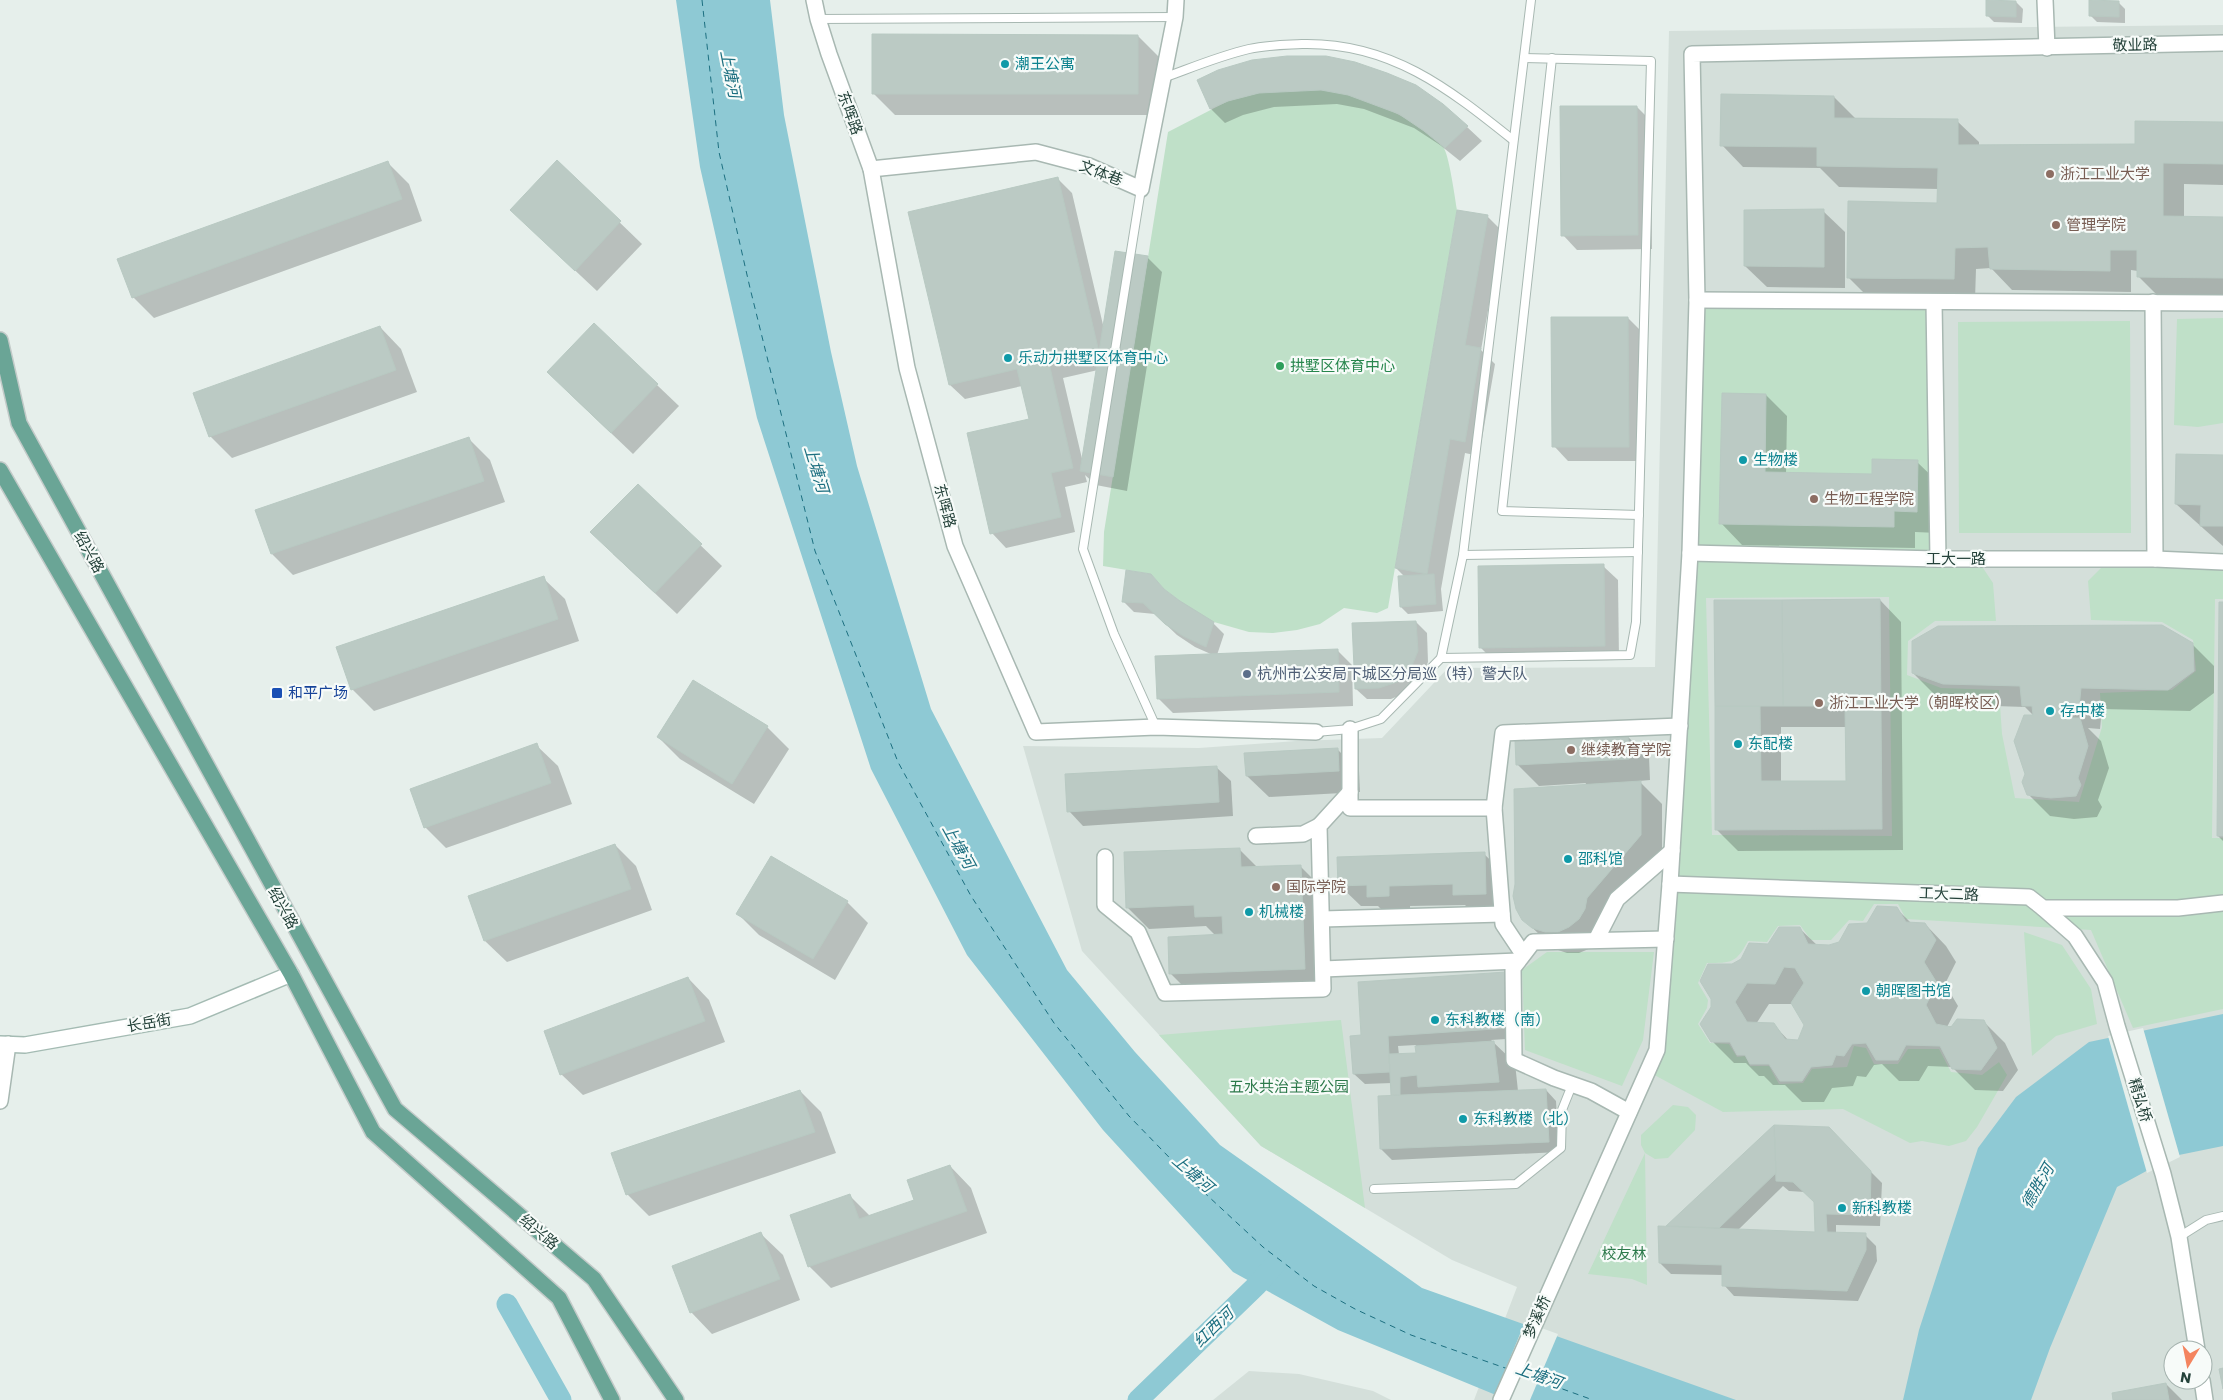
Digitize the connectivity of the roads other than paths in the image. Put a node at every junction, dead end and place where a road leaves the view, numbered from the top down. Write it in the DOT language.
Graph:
graph roads {
  1 [pos="814,0"];
  2 [pos="1176,0"];
  3 [pos="1531,0"];
  4 [pos="2045,0"];
  5 [pos="1174,17"];
  6 [pos="818,19"];
  7 [pos="2223,43"];
  8 [pos="2047,48"];
  9 [pos="1524,58"];
  10 [pos="1552,58"];
  11 [pos="1163,78"];
  12 [pos="1513,140"];
  13 [pos="871,169"];
  14 [pos="1141,188"];
  15 [pos="1697,300"];
  16 [pos="1934,302"];
  17 [pos="2154,302"];
  18 [pos="2223,303"];
  19 [pos="0,340"];
  20 [pos="0,470"];
  21 [pos="1639,515"];
  22 [pos="1638,552"];
  23 [pos="1690,553"];
  24 [pos="1463,555"];
  25 [pos="2155,559"];
  26 [pos="1938,560"];
  27 [pos="2223,562"];
  28 [pos="1441,658"];
  29 [pos="1680,726"];
  30 [pos="1156,728"];
  31 [pos="1350,729"];
  32 [pos="1316,732"];
  33 [pos="1350,792"];
  34 [pos="1494,808"];
  35 [pos="1319,826"];
  36 [pos="1256,836"];
  37 [pos="1672,851"];
  38 [pos="1105,857"];
  39 [pos="1670,884"];
  40 [pos="2223,903"];
  41 [pos="2043,908"];
  42 [pos="1502,914"];
  43 [pos="1322,919"];
  44 [pos="1666,939"];
  45 [pos="1596,940"];
  46 [pos="1521,957"];
  47 [pos="1323,969"];
  48 [pos="291,974"];
  49 [pos="4,1044"];
  50 [pos="1572,1084"];
  51 [pos="0,1101"];
  52 [pos="1628,1112"];
  53 [pos="1374,1190"];
  54 [pos="2223,1216"];
  55 [pos="2179,1237"];
  56 [pos="2195,1340"];
  57 [pos="612,1400"];
  58 [pos="676,1400"];
  59 [pos="1501,1400"];
  1 -- 6 [label="street, 东晖路"];
  2 -- 5 [label="street, 文体巷"];
  3 -- 9 [label="lane"];
  4 -- 8 [label="street"];
  5 -- 6 [label="lane"];
  5 -- 11 [label="street, 文体巷"];
  6 -- 13 [label="street, 东晖路"];
  7 -- 8 [label="street, 敬业路"];
  8 -- 15 [label="street, 敬业路"];
  9 -- 10 [label="lane"];
  9 -- 12 [label="lane"];
  10 -- 21 [label="lane"];
  10 -- 21 [label="lane"];
  11 -- 12 [label="lane"];
  11 -- 14 [label="street, 文体巷"];
  12 -- 24 [label="lane"];
  13 -- 14 [label="street, 文体巷"];
  13 -- 30 [label="street, 东晖路"];
  14 -- 30 [label="lane"];
  15 -- 16 [label="street"];
  15 -- 23 [label="street, 梦溪桥"];
  16 -- 17 [label="street"];
  16 -- 26 [label="street"];
  17 -- 18 [label="street"];
  17 -- 25 [label="street"];
  19 -- 58 [label="main road, 绍兴路"];
  20 -- 48 [label="main road, 绍兴路"];
  21 -- 22 [label="lane"];
  22 -- 24 [label="lane"];
  22 -- 28 [label="lane"];
  23 -- 26 [label="street, 工大一路"];
  23 -- 29 [label="street, 梦溪桥"];
  24 -- 28 [label="lane"];
  25 -- 26 [label="street, 工大一路"];
  25 -- 27 [label="street, 工大一路"];
  28 -- 31 [label="lane"];
  29 -- 34 [label="street"];
  29 -- 37 [label="street, 梦溪桥"];
  30 -- 32 [label="street, 东晖路"];
  31 -- 32 [label="lane"];
  31 -- 33 [label="street"];
  33 -- 34 [label="street"];
  33 -- 35 [label="street"];
  34 -- 42 [label="street"];
  35 -- 36 [label="street"];
  35 -- 43 [label="street"];
  37 -- 39 [label="street, 梦溪桥"];
  37 -- 45 [label="street"];
  38 -- 47 [label="street"];
  39 -- 41 [label="street, 工大二路"];
  39 -- 44 [label="street, 梦溪桥"];
  40 -- 41 [label="street, 工大二路"];
  41 -- 55 [label="street, 精弘桥"];
  42 -- 43 [label="street"];
  42 -- 46 [label="street"];
  43 -- 47 [label="street"];
  44 -- 45 [label="street"];
  44 -- 52 [label="street, 梦溪桥"];
  45 -- 46 [label="street"];
  46 -- 47 [label="street"];
  46 -- 50 [label="street"];
  48 -- 49 [label="street, 长岳街"];
  48 -- 57 [label="main road, 绍兴路"];
  49 -- 51 [label="street"];
  50 -- 52 [label="street"];
  50 -- 53 [label="lane"];
  52 -- 59 [label="street, 梦溪桥"];
  54 -- 55 [label="lane"];
  55 -- 56 [label="street, 精弘桥"];
}
